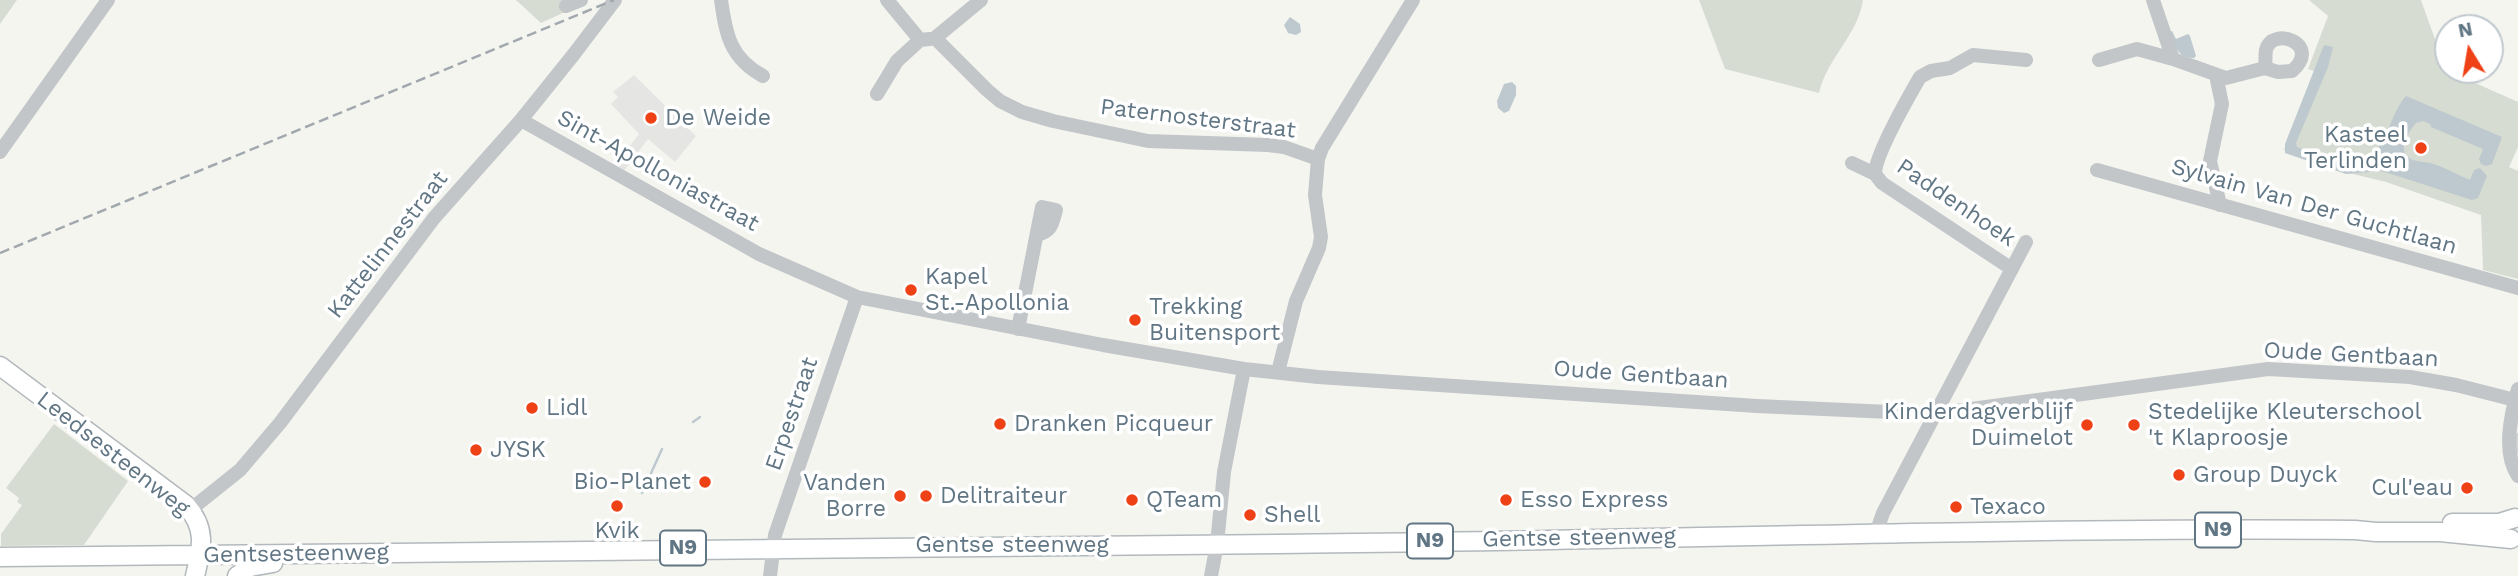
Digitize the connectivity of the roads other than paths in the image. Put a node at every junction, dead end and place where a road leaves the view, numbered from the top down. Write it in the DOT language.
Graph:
graph roads {
  1 [pos="108,0"];
  2 [pos="581,0"];
  3 [pos="615,0"];
  4 [pos="721,0"];
  5 [pos="887,0"];
  6 [pos="981,0"];
  7 [pos="1413,0"];
  8 [pos="2153,0"];
  9 [pos="566,6"];
  10 [pos="927,39"];
  11 [pos="2173,59"];
  12 [pos="2026,60"];
  13 [pos="2099,60"];
  14 [pos="2265,68"];
  15 [pos="2216,75"];
  16 [pos="764,76"];
  17 [pos="877,94"];
  18 [pos="521,120"];
  19 [pos="0,152"];
  20 [pos="1318,159"];
  21 [pos="1852,163"];
  22 [pos="2097,170"];
  23 [pos="1875,174"];
  24 [pos="2220,205"];
  25 [pos="1037,235"];
  26 [pos="2026,242"];
  27 [pos="774,260"];
  28 [pos="2012,269"];
  29 [pos="2518,288"];
  30 [pos="857,297"];
  31 [pos="1018,329"];
  32 [pos="0,366"];
  33 [pos="1244,369"];
  34 [pos="1278,372"];
  35 [pos="2516,395"];
  36 [pos="1934,414"];
  37 [pos="2518,476"];
  38 [pos="190,510"];
  39 [pos="2516,516"];
  40 [pos="2356,530"];
  41 [pos="1876,533"];
  42 [pos="1217,544"];
  43 [pos="2515,545"];
  44 [pos="773,547"];
  45 [pos="593,550"];
  46 [pos="338,554"];
  47 [pos="200,555"];
  48 [pos="0,557"];
  49 [pos="195,576"];
  50 [pos="205,576"];
  51 [pos="237,576"];
  52 [pos="769,576"];
  53 [pos="1211,576"];
  1 -- 19 [label="street"];
  2 -- 9 [label="street"];
  3 -- 18 [label="street, Kattelinnestraat"];
  4 -- 16 [label="street"];
  5 -- 10 [label="street, Paternosterstraat"];
  6 -- 10 [label="street"];
  7 -- 20 [label="street"];
  8 -- 11 [label="street"];
  10 -- 17 [label="street"];
  10 -- 20 [label="street, Paternosterstraat"];
  11 -- 13 [label="street"];
  11 -- 15 [label="street"];
  12 -- 23 [label="street, Paddenhoek"];
  14 -- 15 [label="street"];
  15 -- 24 [label="street"];
  18 -- 27 [label="street, Sint-Apolloniastraat"];
  18 -- 38 [label="street, Kattelinnestraat"];
  20 -- 34 [label="street"];
  21 -- 23 [label="street, Paddenhoek"];
  22 -- 24 [label="street, Sylvain Van Der Guchtlaan"];
  23 -- 28 [label="street, Paddenhoek"];
  24 -- 29 [label="street, Sylvain Van Der Guchtlaan"];
  25 -- 31 [label="street"];
  26 -- 28 [label="street"];
  27 -- 30 [label="street, Oude Gentbaan"];
  28 -- 36 [label="street"];
  30 -- 31 [label="street, Oude Gentbaan"];
  30 -- 44 [label="street, Erpestraat"];
  31 -- 33 [label="street, Oude Gentbaan"];
  32 -- 38 [label="main road, Leedsesteenweg"];
  33 -- 34 [label="street, Oude Gentbaan"];
  33 -- 42 [label="street"];
  34 -- 36 [label="street, Oude Gentbaan"];
  35 -- 36 [label="street, Oude Gentbaan"];
  35 -- 37 [label="street"];
  36 -- 41 [label="street"];
  38 -- 47 [label="main road, Leedsesteenweg"];
  39 -- 40 [label="main road, Gentse steenweg / N9"];
  39 -- 43 [label="main road"];
  40 -- 41 [label="main road, Gentse steenweg / N9"];
  40 -- 43 [label="main road, Gentse steenweg / N9"];
  41 -- 42 [label="main road, Gentse steenweg / N9"];
  42 -- 44 [label="main road, Gentse steenweg / N9"];
  42 -- 53 [label="street"];
  44 -- 45 [label="main road, Gentse steenweg / N9"];
  44 -- 52 [label="street, Erpestraat"];
  45 -- 46 [label="main road, Gentsesteenweg / N9"];
  46 -- 47 [label="main road, Gentsesteenweg / N9"];
  46 -- 51 [label="main road"];
  47 -- 48 [label="main road, Gentsesteenweg / N9"];
  47 -- 49 [label="main road"];
  47 -- 50 [label="main road"];
}
